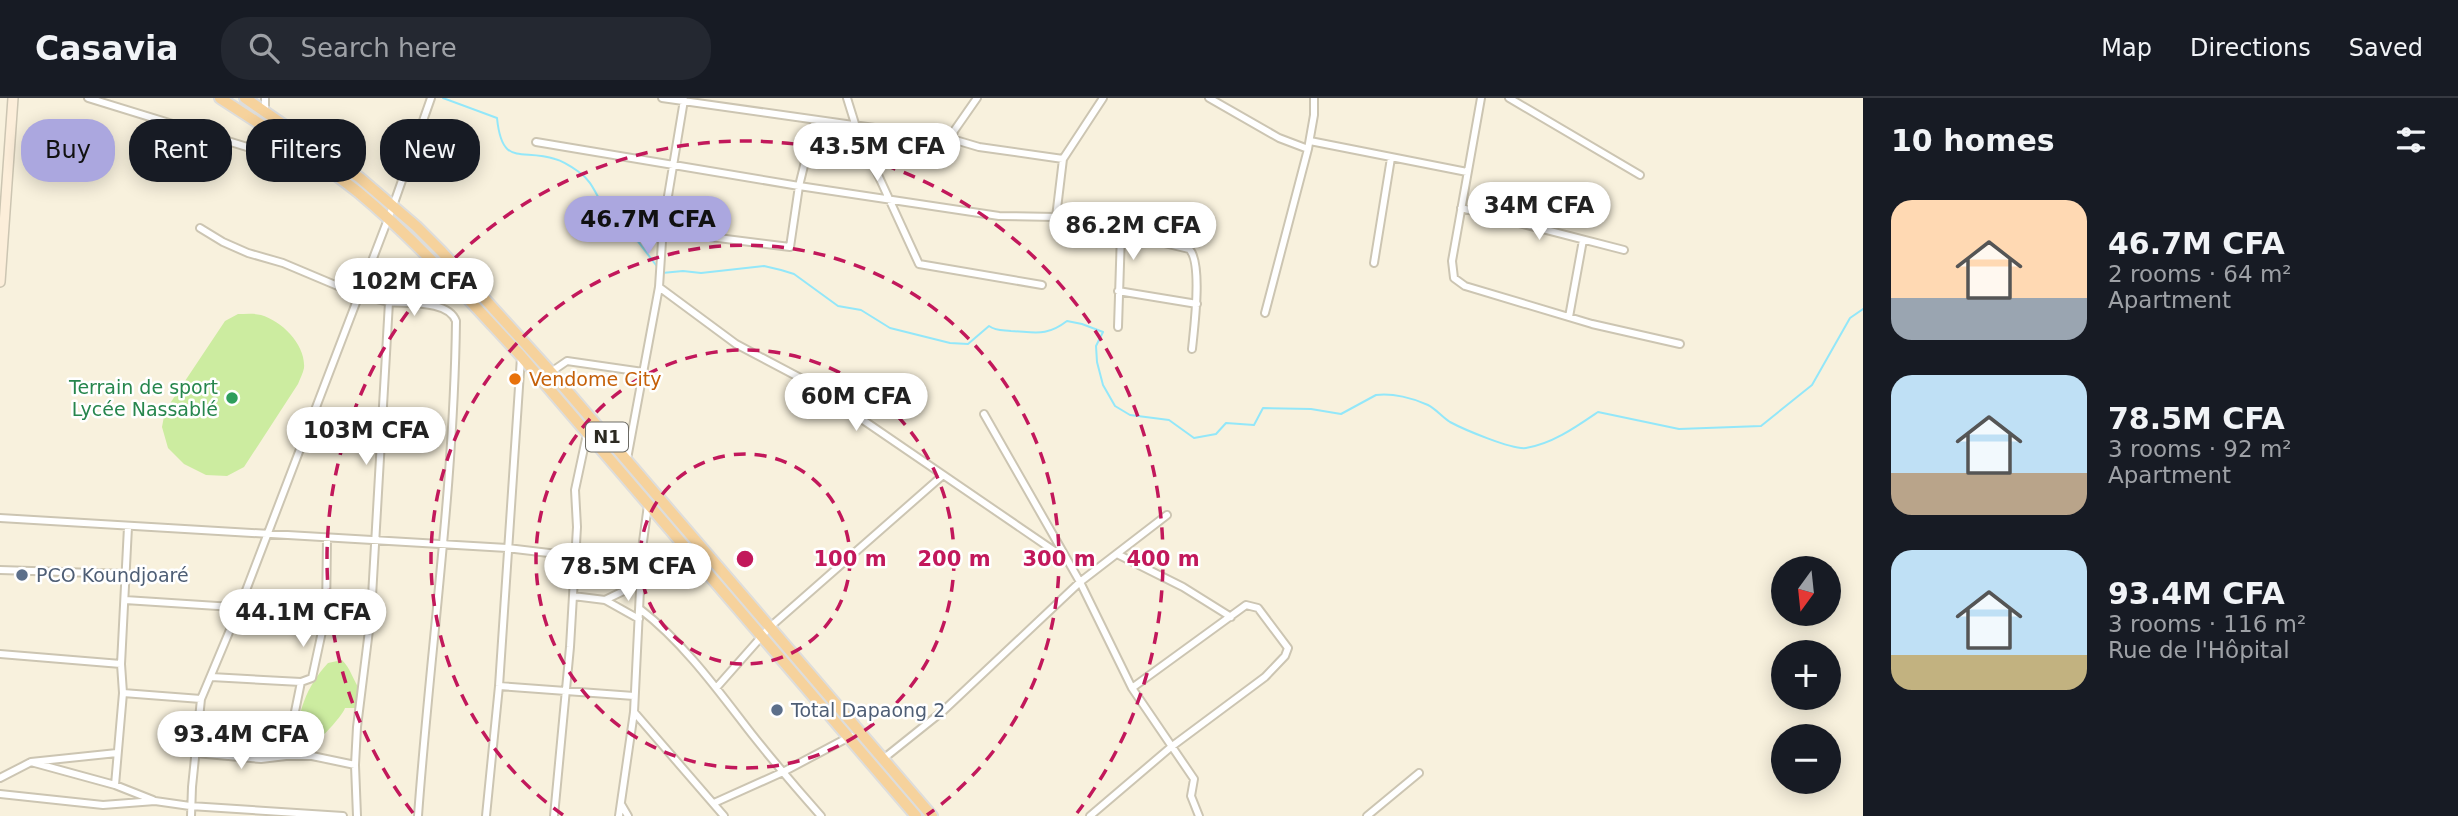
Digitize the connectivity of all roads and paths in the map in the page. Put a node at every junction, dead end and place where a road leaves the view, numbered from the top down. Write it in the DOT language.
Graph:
graph roads {
  1 [pos="13,98"];
  2 [pos="88,98"];
  3 [pos="220,98"];
  4 [pos="245,98"];
  5 [pos="265,98"];
  6 [pos="431,98"];
  7 [pos="662,98"];
  8 [pos="847,98"];
  9 [pos="977,98"];
  10 [pos="1103,98"];
  11 [pos="1209,98"];
  12 [pos="1314,98"];
  13 [pos="1481,98"];
  14 [pos="1509,98"];
  15 [pos="684,100"];
  16 [pos="265,111"];
  17 [pos="253,119"];
  18 [pos="815,121"];
  19 [pos="856,127"];
  20 [pos="953,139"];
  21 [pos="1310,141"];
  22 [pos="536,142"];
  23 [pos="246,147"];
  24 [pos="1308,149"];
  25 [pos="1391,158"];
  26 [pos="1063,159"];
  27 [pos="674,165"];
  28 [pos="1467,172"];
  29 [pos="1640,175"];
  30 [pos="344,182"];
  31 [pos="799,186"];
  32 [pos="2,198"];
  33 [pos="889,199"];
  34 [pos="393,206"];
  35 [pos="1461,208"];
  36 [pos="1056,217"];
  37 [pos="388,219"];
  38 [pos="663,226"];
  39 [pos="200,228"];
  40 [pos="1121,233"];
  41 [pos="1583,240"];
  42 [pos="1624,250"];
  43 [pos="1374,263"];
  44 [pos="0,282"];
  45 [pos="1042,285"];
  46 [pos="659,287"];
  47 [pos="1118,291"];
  48 [pos="359,295"];
  49 [pos="389,302"];
  50 [pos="1197,304"];
  51 [pos="1265,313"];
  52 [pos="1569,317"];
  53 [pos="1118,327"];
  54 [pos="1680,344"];
  55 [pos="1192,349"];
  56 [pos="521,356"];
  57 [pos="551,372"];
  58 [pos="643,372"];
  59 [pos="984,414"];
  60 [pos="587,433"];
  61 [pos="626,459"];
  62 [pos="942,476"];
  63 [pos="651,499"];
  64 [pos="1167,515"];
  65 [pos="0,518"];
  66 [pos="128,527"];
  67 [pos="268,533"];
  68 [pos="327,538"];
  69 [pos="375,542"];
  70 [pos="443,545"];
  71 [pos="507,548"];
  72 [pos="1117,554"];
  73 [pos="574,556"];
  74 [pos="1066,559"];
  75 [pos="0,570"];
  76 [pos="127,574"];
  77 [pos="1080,582"];
  78 [pos="640,583"];
  79 [pos="573,596"];
  80 [pos="125,600"];
  81 [pos="605,600"];
  82 [pos="240,606"];
  83 [pos="640,609"];
  84 [pos="326,613"];
  85 [pos="371,614"];
  86 [pos="1231,617"];
  87 [pos="639,619"];
  88 [pos="770,627"];
  89 [pos="762,636"];
  90 [pos="0,654"];
  91 [pos="121,664"];
  92 [pos="211,677"];
  93 [pos="301,682"];
  94 [pos="499,686"];
  95 [pos="717,687"];
  96 [pos="1132,688"];
  97 [pos="566,691"];
  98 [pos="122,693"];
  99 [pos="634,696"];
  100 [pos="201,699"];
  101 [pos="634,712"];
  102 [pos="854,734"];
  103 [pos="1171,747"];
  104 [pos="117,753"];
  105 [pos="195,753"];
  106 [pos="286,755"];
  107 [pos="883,759"];
  108 [pos="31,762"];
  109 [pos="355,765"];
  110 [pos="783,772"];
  111 [pos="1419,773"];
  112 [pos="0,778"];
  113 [pos="116,785"];
  114 [pos="0,793"];
  115 [pos="155,801"];
  116 [pos="714,803"];
  117 [pos="621,804"];
  118 [pos="190,806"];
  119 [pos="191,816"];
  120 [pos="343,816"];
  121 [pos="356,816"];
  122 [pos="418,816"];
  123 [pos="486,816"];
  124 [pos="554,816"];
  125 [pos="619,816"];
  126 [pos="628,816"];
  127 [pos="724,816"];
  128 [pos="821,816"];
  129 [pos="916,816"];
  130 [pos="932,816"];
  131 [pos="1090,816"];
  132 [pos="1199,816"];
  133 [pos="1367,816"];
  1 -- 32 [label="main road"];
  2 -- 23 [label="street"];
  3 -- 17 [label="highway, N1"];
  4 -- 16 [label="highway, N1"];
  5 -- 16 [label="street"];
  6 -- 34 [label="street"];
  7 -- 15 [label="street"];
  8 -- 19 [label="street"];
  9 -- 20 [label="street"];
  10 -- 26 [label="street"];
  11 -- 24 [label="street"];
  12 -- 21 [label="street"];
  13 -- 28 [label="street"];
  14 -- 29 [label="street"];
  15 -- 18 [label="street"];
  15 -- 27 [label="street"];
  16 -- 34 [label="highway, N1"];
  18 -- 19 [label="street"];
  18 -- 31 [label="street"];
  19 -- 20 [label="street"];
  19 -- 33 [label="street"];
  20 -- 26 [label="street"];
  21 -- 24 [label="street"];
  21 -- 25 [label="street"];
  22 -- 27 [label="street"];
  24 -- 51 [label="street"];
  25 -- 28 [label="street"];
  25 -- 43 [label="street"];
  26 -- 36 [label="street"];
  27 -- 31 [label="street"];
  27 -- 38 [label="street"];
  28 -- 35 [label="street"];
  30 -- 37 [label="highway, N1"];
  31 -- 33 [label="street"];
  31 -- 38 [label="street"];
  32 -- 44 [label="main road"];
  33 -- 36 [label="street"];
  33 -- 45 [label="street"];
  34 -- 37 [label="street"];
  34 -- 57 [label="highway, N1"];
  35 -- 41 [label="street"];
  35 -- 52 [label="street"];
  36 -- 40 [label="street"];
  37 -- 48 [label="street"];
  37 -- 56 [label="highway, N1"];
  38 -- 46 [label="street"];
  39 -- 48 [label="street"];
  40 -- 47 [label="street"];
  40 -- 50 [label="street"];
  41 -- 42 [label="street"];
  41 -- 52 [label="street"];
  46 -- 58 [label="street"];
  46 -- 62 [label="street"];
  47 -- 50 [label="street"];
  47 -- 53 [label="street"];
  48 -- 49 [label="street"];
  48 -- 67 [label="street"];
  49 -- 69 [label="street"];
  49 -- 70 [label="street"];
  50 -- 55 [label="street"];
  52 -- 54 [label="street"];
  56 -- 60 [label="highway, N1"];
  56 -- 71 [label="street"];
  57 -- 58 [label="street"];
  57 -- 61 [label="highway, N1"];
  58 -- 61 [label="street"];
  59 -- 74 [label="street"];
  60 -- 63 [label="highway, N1"];
  60 -- 73 [label="street"];
  61 -- 63 [label="highway, N1"];
  62 -- 74 [label="street"];
  62 -- 88 [label="street"];
  63 -- 78 [label="street"];
  63 -- 88 [label="highway, N1"];
  63 -- 89 [label="highway, N1"];
  64 -- 72 [label="street"];
  65 -- 66 [label="street"];
  66 -- 67 [label="street"];
  66 -- 76 [label="street"];
  67 -- 68 [label="street"];
  67 -- 82 [label="street"];
  68 -- 69 [label="street"];
  68 -- 84 [label="street"];
  69 -- 70 [label="street"];
  69 -- 85 [label="street"];
  70 -- 71 [label="street"];
  70 -- 122 [label="street"];
  71 -- 73 [label="street"];
  71 -- 94 [label="street"];
  72 -- 77 [label="street"];
  72 -- 86 [label="street"];
  73 -- 79 [label="street"];
  74 -- 77 [label="street"];
  75 -- 76 [label="street"];
  76 -- 80 [label="street"];
  77 -- 96 [label="street"];
  77 -- 107 [label="street"];
  78 -- 81 [label="street"];
  78 -- 83 [label="street"];
  79 -- 81 [label="street"];
  79 -- 97 [label="street"];
  80 -- 82 [label="street"];
  80 -- 91 [label="street"];
  81 -- 87 [label="street"];
  82 -- 84 [label="street"];
  82 -- 92 [label="street"];
  83 -- 87 [label="street"];
  83 -- 95 [label="street"];
  84 -- 85 [label="street"];
  84 -- 93 [label="street"];
  85 -- 109 [label="street"];
  86 -- 96 [label="street"];
  86 -- 103 [label="street"];
  87 -- 99 [label="street"];
  88 -- 89 [label="street"];
  88 -- 102 [label="highway, N1"];
  89 -- 95 [label="street"];
  89 -- 102 [label="highway, N1"];
  90 -- 91 [label="street"];
  91 -- 98 [label="street"];
  92 -- 93 [label="street"];
  92 -- 100 [label="street"];
  93 -- 106 [label="street"];
  94 -- 97 [label="street"];
  94 -- 123 [label="street"];
  95 -- 110 [label="street"];
  96 -- 103 [label="street"];
  97 -- 99 [label="street"];
  97 -- 124 [label="street"];
  98 -- 100 [label="street"];
  98 -- 104 [label="street"];
  99 -- 101 [label="street"];
  100 -- 105 [label="street"];
  101 -- 116 [label="street"];
  101 -- 117 [label="street"];
  102 -- 107 [label="highway, N1"];
  102 -- 110 [label="street"];
  102 -- 129 [label="highway, N1"];
  103 -- 131 [label="street"];
  103 -- 132 [label="street"];
  104 -- 108 [label="street"];
  104 -- 113 [label="street"];
  105 -- 106 [label="street"];
  105 -- 118 [label="street"];
  106 -- 109 [label="street"];
  107 -- 130 [label="highway, N1"];
  108 -- 112 [label="street"];
  108 -- 113 [label="street"];
  109 -- 121 [label="street"];
  110 -- 116 [label="street"];
  110 -- 128 [label="street"];
  111 -- 133 [label="street"];
  113 -- 115 [label="street"];
  114 -- 115 [label="street"];
  115 -- 118 [label="street"];
  116 -- 127 [label="street"];
  117 -- 125 [label="street"];
  117 -- 126 [label="street"];
  118 -- 119 [label="street"];
  118 -- 120 [label="street"];
}
